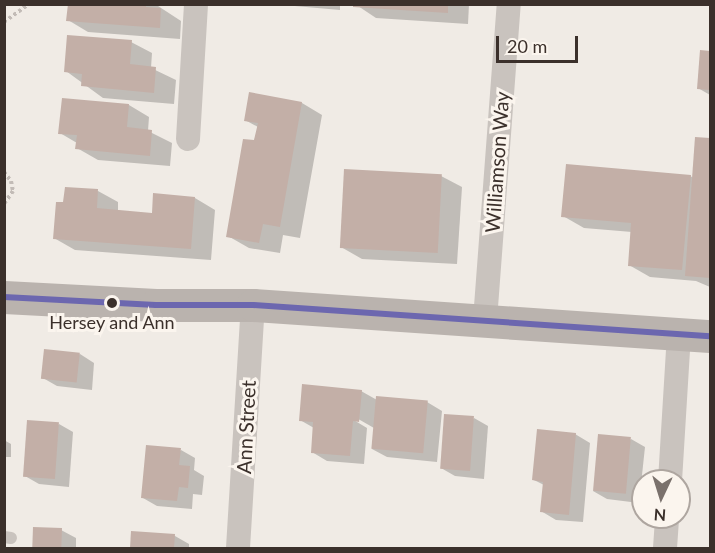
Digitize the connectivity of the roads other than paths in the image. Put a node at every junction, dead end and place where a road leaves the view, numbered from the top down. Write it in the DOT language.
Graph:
graph roads {
  1 [pos="196,4"];
  2 [pos="509,4"];
  3 [pos="188,139"];
  4 [pos="4,297"];
  5 [pos="253,305"];
  6 [pos="485,320"];
  7 [pos="695,334"];
  8 [pos="672,469"];
  9 [pos="666,529"];
  10 [pos="238,549"];
  11 [pos="665,549"];
  1 -- 3 [label="street"];
  2 -- 6 [label="street, Williamson Way"];
  4 -- 5 [label="street"];
  5 -- 6 [label="street"];
  5 -- 10 [label="street, Ann Street"];
  6 -- 7 [label="street"];
  7 -- 8 [label="street"];
  9 -- 11 [label="street"];
}
